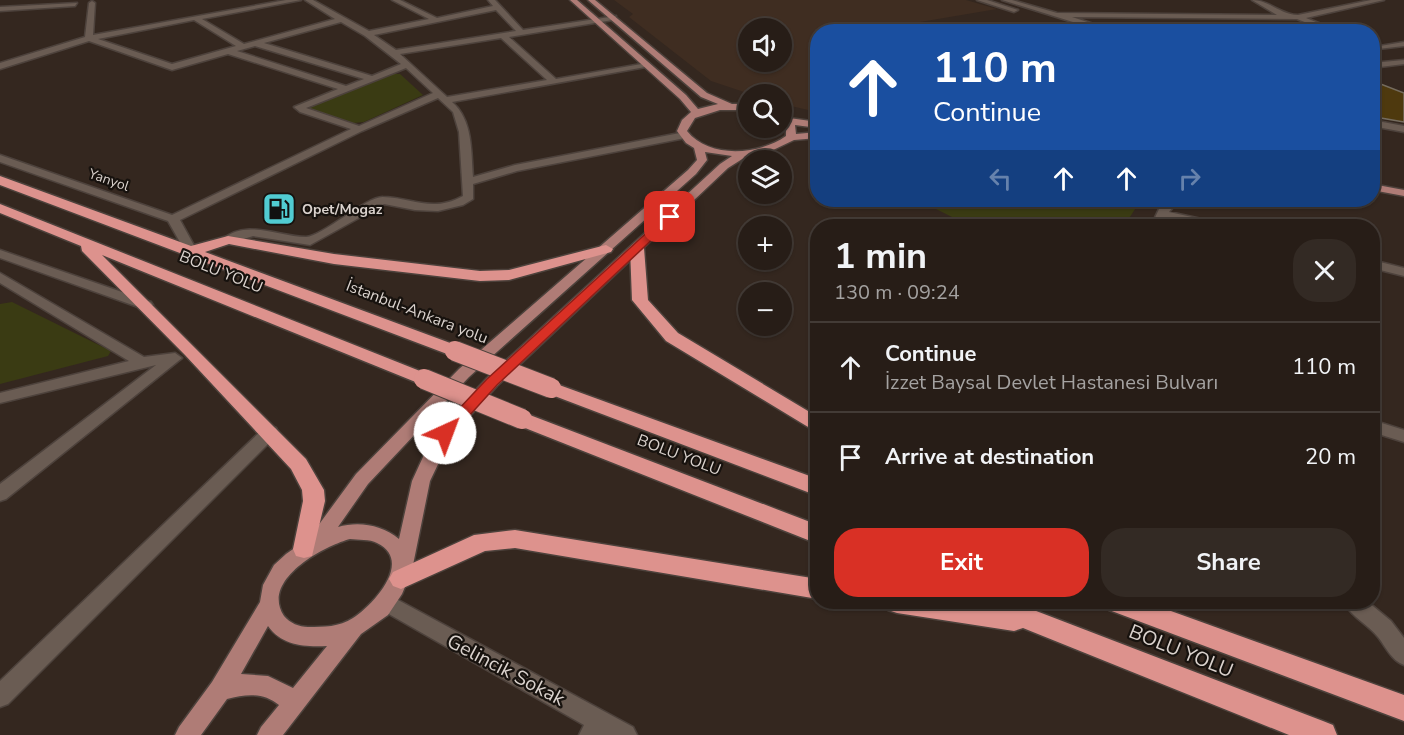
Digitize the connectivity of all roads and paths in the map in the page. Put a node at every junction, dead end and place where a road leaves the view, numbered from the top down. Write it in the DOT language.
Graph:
graph roads {
  1 [pos="65,0"];
  2 [pos="298,0"];
  3 [pos="308,0"];
  4 [pos="395,0"];
  5 [pos="491,0"];
  6 [pos="573,0"];
  7 [pos="591,0"];
  8 [pos="980,0"];
  9 [pos="1005,0"];
  10 [pos="1255,0"];
  11 [pos="1381,0"];
  12 [pos="102,2"];
  13 [pos="92,3"];
  14 [pos="75,4"];
  15 [pos="498,7"];
  16 [pos="0,9"];
  17 [pos="1058,15"];
  18 [pos="1286,17"];
  19 [pos="1299,17"];
  20 [pos="195,18"];
  21 [pos="613,18"];
  22 [pos="342,19"];
  23 [pos="436,20"];
  24 [pos="597,21"];
  25 [pos="1062,24"];
  26 [pos="1088,24"];
  27 [pos="1317,24"];
  28 [pos="522,33"];
  29 [pos="368,34"];
  30 [pos="503,36"];
  31 [pos="89,38"];
  32 [pos="257,44"];
  33 [pos="1404,44"];
  34 [pos="1380,46"];
  35 [pos="243,47"];
  36 [pos="1380,47"];
  37 [pos="228,51"];
  38 [pos="394,53"];
  39 [pos="1400,53"];
  40 [pos="1380,56"];
  41 [pos="1404,62"];
  42 [pos="407,65"];
  43 [pos="1380,65"];
  44 [pos="0,66"];
  45 [pos="647,66"];
  46 [pos="371,78"];
  47 [pos="553,81"];
  48 [pos="344,88"];
  49 [pos="443,97"];
  50 [pos="733,106"];
  51 [pos="738,106"];
  52 [pos="697,113"];
  53 [pos="792,120"];
  54 [pos="810,124"];
  55 [pos="1380,124"];
  56 [pos="359,129"];
  57 [pos="1404,129"];
  58 [pos="685,135"];
  59 [pos="810,136"];
  60 [pos="792,137"];
  61 [pos="790,138"];
  62 [pos="699,146"];
  63 [pos="769,150"];
  64 [pos="738,153"];
  65 [pos="738,157"];
  66 [pos="0,158"];
  67 [pos="0,180"];
  68 [pos="469,182"];
  69 [pos="1380,188"];
  70 [pos="1404,193"];
  71 [pos="1172,207"];
  72 [pos="0,208"];
  73 [pos="173,219"];
  74 [pos="1200,219"];
  75 [pos="80,240"];
  76 [pos="228,240"];
  77 [pos="637,248"];
  78 [pos="606,249"];
  79 [pos="191,251"];
  80 [pos="0,254"];
  81 [pos="1380,266"];
  82 [pos="1404,272"];
  83 [pos="0,277"];
  84 [pos="146,305"];
  85 [pos="183,354"];
  86 [pos="142,362"];
  87 [pos="0,398"];
  88 [pos="810,421"];
  89 [pos="1380,428"];
  90 [pos="270,432"];
  91 [pos="1404,436"];
  92 [pos="810,485"];
  93 [pos="0,494"];
  94 [pos="810,532"];
  95 [pos="311,545"];
  96 [pos="401,575"];
  97 [pos="810,588"];
  98 [pos="387,603"];
  99 [pos="270,604"];
  100 [pos="941,609"];
  101 [pos="1004,609"];
  102 [pos="1137,609"];
  103 [pos="1362,609"];
  104 [pos="1049,626"];
  105 [pos="353,629"];
  106 [pos="1404,655"];
  107 [pos="220,690"];
  108 [pos="0,696"];
  109 [pos="293,703"];
  110 [pos="1404,708"];
  111 [pos="594,727"];
  112 [pos="187,735"];
  113 [pos="269,735"];
  114 [pos="625,735"];
  115 [pos="1323,735"];
  1 -- 14 [label="street"];
  2 -- 20 [label="street"];
  3 -- 22 [label="street"];
  4 -- 23 [label="street"];
  5 -- 15 [label="street"];
  6 -- 24 [label="main road"];
  7 -- 21 [label="main road"];
  8 -- 25 [label="street"];
  9 -- 17 [label="street"];
  10 -- 18 [label="street"];
  11 -- 19 [label="street"];
  12 -- 13 [label="street"];
  13 -- 14 [label="street"];
  13 -- 31 [label="street"];
  14 -- 16 [label="street"];
  15 -- 23 [label="street"];
  15 -- 28 [label="street"];
  17 -- 18 [label="street"];
  17 -- 26 [label="street"];
  18 -- 19 [label="street"];
  19 -- 27 [label="street"];
  20 -- 31 [label="street"];
  20 -- 35 [label="street"];
  21 -- 24 [label="street"];
  21 -- 50 [label="main road"];
  22 -- 29 [label="street"];
  22 -- 32 [label="street"];
  23 -- 29 [label="street"];
  24 -- 28 [label="street"];
  24 -- 45 [label="main road"];
  28 -- 30 [label="street"];
  29 -- 38 [label="street"];
  30 -- 38 [label="street"];
  30 -- 47 [label="street"];
  31 -- 37 [label="street"];
  31 -- 44 [label="street"];
  32 -- 35 [label="street"];
  32 -- 46 [label="street"];
  33 -- 34 [label="street"];
  35 -- 37 [label="street"];
  36 -- 39 [label="street"];
  37 -- 48 [label="street"];
  38 -- 42 [label="street"];
  39 -- 40 [label="street"];
  41 -- 43 [label="street"];
  42 -- 46 [label="street"];
  42 -- 49 [label="street"];
  45 -- 47 [label="street"];
  45 -- 52 [label="main road"];
  46 -- 48 [label="street"];
  47 -- 49 [label="street"];
  48 -- 56 [label="street"];
  49 -- 56 [label="street"];
  49 -- 68 [label="street"];
  50 -- 51 [label="main road"];
  50 -- 52 [label="main road"];
  52 -- 58 [label="main road"];
  53 -- 54 [label="main road"];
  55 -- 57 [label="street"];
  56 -- 73 [label="street"];
  58 -- 62 [label="main road"];
  58 -- 68 [label="street"];
  59 -- 60 [label="main road"];
  61 -- 63 [label="main road"];
  62 -- 64 [label="main road"];
  62 -- 78 [label="main road"];
  65 -- 77 [label="main road"];
  66 -- 73 [label="street, Yanyol"];
  67 -- 79 [label="highway, İstanbul-Ankara yolu"];
  68 -- 76 [label="street"];
  69 -- 70 [label="main road"];
  71 -- 74 [label="street"];
  72 -- 75 [label="highway, BOLU YOLU"];
  73 -- 79 [label="street"];
  75 -- 84 [label="highway"];
  75 -- 94 [label="highway, BOLU YOLU, bridge"];
  76 -- 78 [label="highway"];
  76 -- 79 [label="highway"];
  77 -- 88 [label="highway"];
  77 -- 96 [label="main road"];
  78 -- 95 [label="main road"];
  79 -- 92 [label="highway, İstanbul-Ankara yolu, bridge"];
  80 -- 84 [label="street"];
  81 -- 82 [label="street"];
  83 -- 86 [label="street"];
  84 -- 85 [label="highway"];
  85 -- 86 [label="street"];
  85 -- 90 [label="highway"];
  85 -- 93 [label="street"];
  86 -- 87 [label="street"];
  89 -- 91 [label="street"];
  90 -- 95 [label="highway"];
  90 -- 108 [label="street"];
  95 -- 96 [label="main road"];
  95 -- 99 [label="main road"];
  96 -- 97 [label="highway"];
  96 -- 98 [label="main road"];
  98 -- 105 [label="main road"];
  98 -- 111 [label="street, Gelincik Sokak"];
  99 -- 105 [label="main road"];
  99 -- 107 [label="main road"];
  100 -- 104 [label="highway"];
  101 -- 104 [label="highway, BOLU YOLU"];
  102 -- 110 [label="highway"];
  103 -- 106 [label="street"];
  104 -- 115 [label="highway, BOLU YOLU"];
  105 -- 109 [label="main road"];
  107 -- 109 [label="main road"];
  107 -- 112 [label="main road"];
  109 -- 113 [label="main road"];
  111 -- 114 [label="street, Gelincik Sokak"];
}
